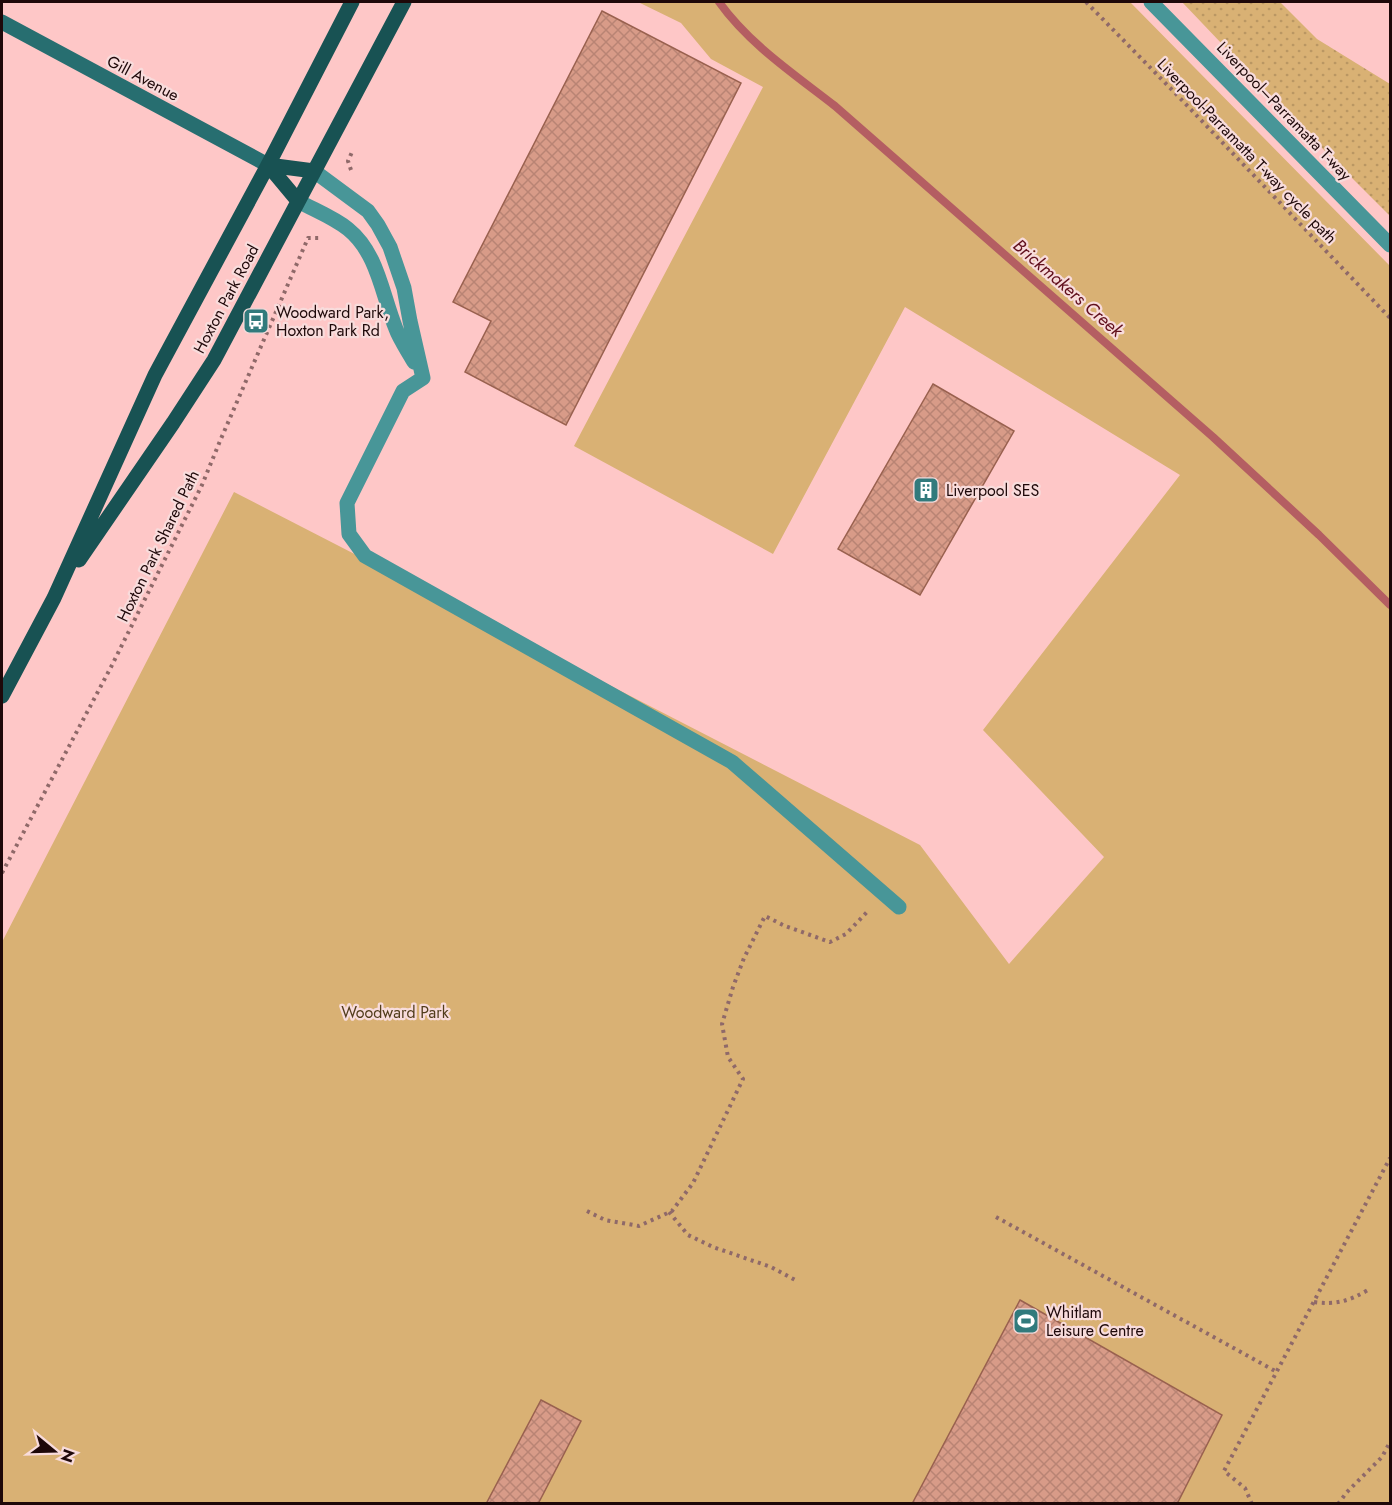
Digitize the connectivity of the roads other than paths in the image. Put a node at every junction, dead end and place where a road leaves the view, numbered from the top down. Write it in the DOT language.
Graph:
graph roads {
  1 [pos="352,2"];
  2 [pos="404,2"];
  3 [pos="1151,2"];
  4 [pos="2,22"];
  5 [pos="268,165"];
  6 [pos="314,171"];
  7 [pos="298,201"];
  8 [pos="1390,245"];
  9 [pos="423,378"];
  10 [pos="54,598"];
  11 [pos="2,696"];
  12 [pos="899,907"];
  1 -- 5 [label="main road, Hoxton Park Road"];
  2 -- 6 [label="main road, Hoxton Park Road"];
  3 -- 8 [label="lane, Liverpool–Parramatta T-way"];
  4 -- 5 [label="street, Gill Avenue"];
  5 -- 6 [label="main road"];
  5 -- 7 [label="main road"];
  5 -- 10 [label="main road, Hoxton Park Road"];
  6 -- 7 [label="main road, Hoxton Park Road"];
  6 -- 9 [label="lane"];
  7 -- 9 [label="lane"];
  7 -- 10 [label="main road, Hoxton Park Road"];
  9 -- 12 [label="lane"];
  10 -- 11 [label="main road, Hoxton Park Road"];
}
